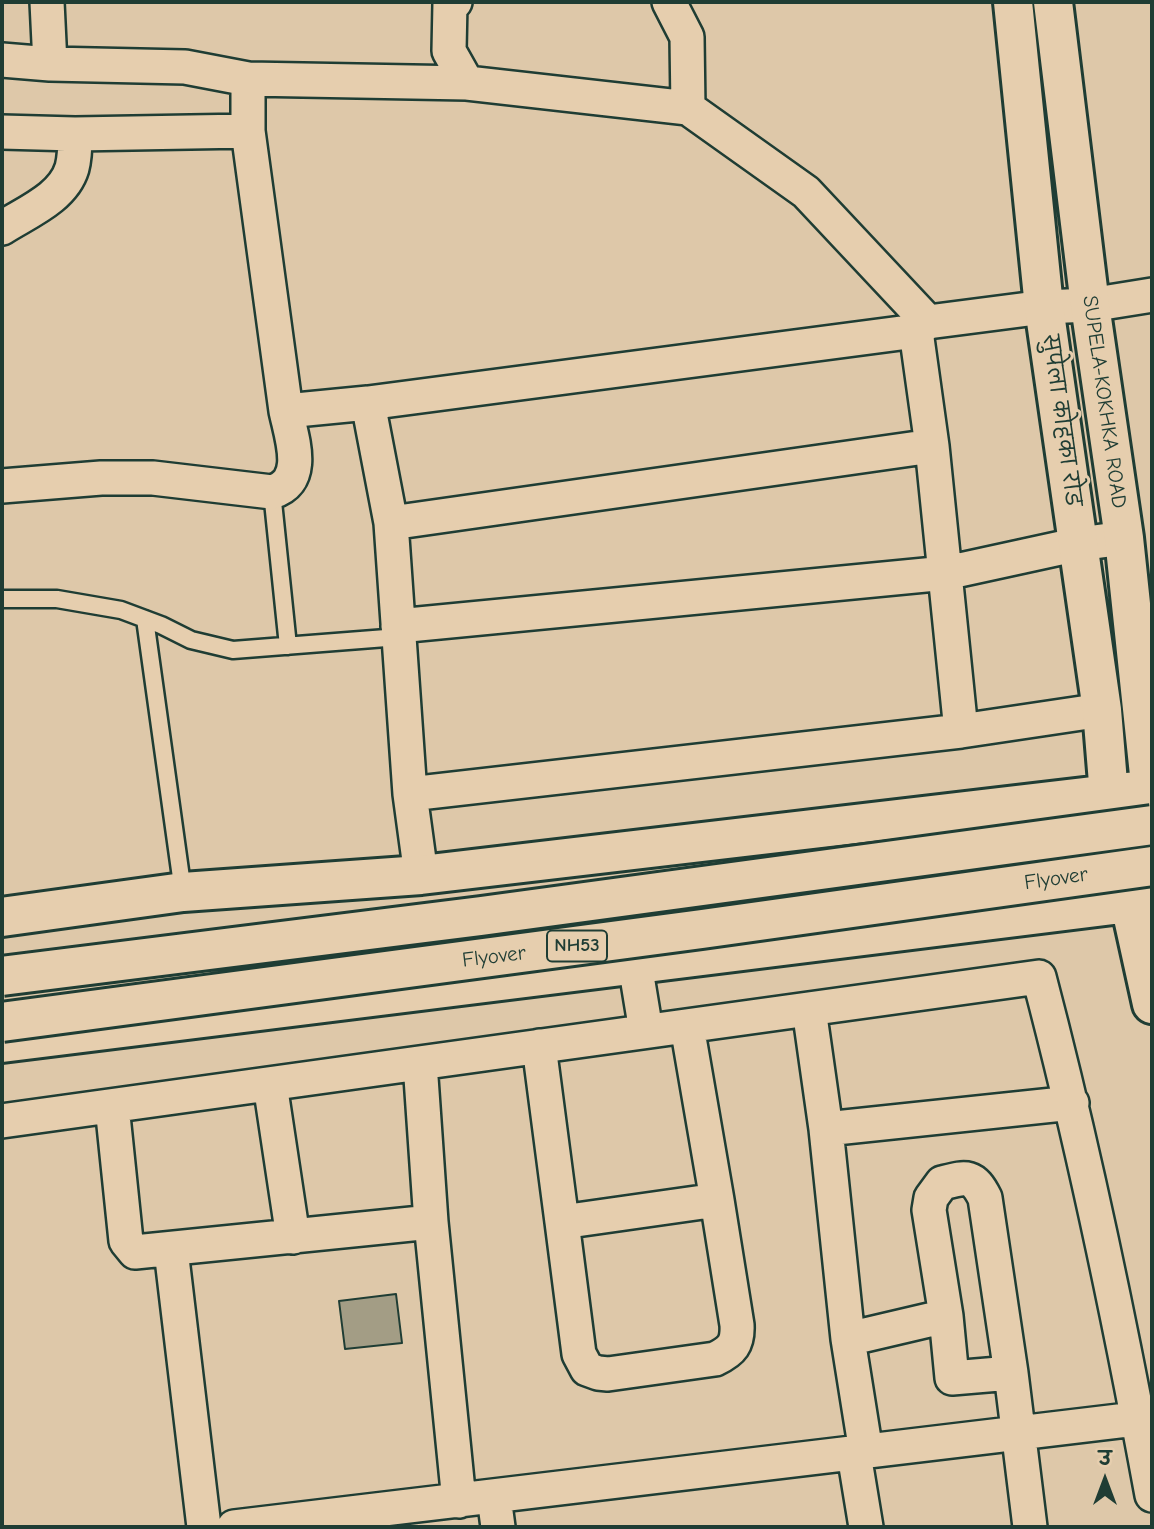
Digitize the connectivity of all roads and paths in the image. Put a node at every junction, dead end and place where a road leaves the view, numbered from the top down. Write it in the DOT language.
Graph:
graph roads {
  1 [pos="47,2"];
  2 [pos="447,2"];
  3 [pos="669,2"];
  4 [pos="1013,2"];
  5 [pos="1053,2"];
  6 [pos="2,60"];
  7 [pos="50,64"];
  8 [pos="248,79"];
  9 [pos="467,83"];
  10 [pos="688,108"];
  11 [pos="248,131"];
  12 [pos="2,132"];
  13 [pos="75,134"];
  14 [pos="2,228"];
  15 [pos="1152,295"];
  16 [pos="1090,305"];
  17 [pos="1044,307"];
  18 [pos="922,327"];
  19 [pos="368,403"];
  20 [pos="286,411"];
  21 [pos="932,446"];
  22 [pos="2,486"];
  23 [pos="272,492"];
  24 [pos="391,523"];
  25 [pos="1124,538"];
  26 [pos="1079,544"];
  27 [pos="946,573"];
  28 [pos="2,599"];
  29 [pos="145,619"];
  30 [pos="399,631"];
  31 [pos="288,646"];
  32 [pos="1102,710"];
  33 [pos="961,731"];
  34 [pos="410,794"];
  35 [pos="1109,795"];
  36 [pos="1146,809"];
  37 [pos="1152,866"];
  38 [pos="421,875"];
  39 [pos="183,892"];
  40 [pos="1141,902"];
  41 [pos="2,918"];
  42 [pos="635,964"];
  43 [pos="2,976"];
  44 [pos="1152,1004"];
  45 [pos="810,1009"];
  46 [pos="2,1022"];
  47 [pos="687,1026"];
  48 [pos="646,1031"];
  49 [pos="2,1043"];
  50 [pos="538,1046"];
  51 [pos="419,1063"];
  52 [pos="270,1084"];
  53 [pos="1072,1103"];
  54 [pos="112,1106"];
  55 [pos="2,1121"];
  56 [pos="826,1129"];
  57 [pos="717,1200"];
  58 [pos="431,1222"];
  59 [pos="562,1222"];
  60 [pos="293,1237"];
  61 [pos="171,1250"];
  62 [pos="946,1316"];
  63 [pos="848,1339"];
  64 [pos="1011,1373"];
  65 [pos="1145,1418"];
  66 [pos="1017,1435"];
  67 [pos="860,1453"];
  68 [pos="1152,1495"];
  69 [pos="459,1501"];
  70 [pos="496,1512"];
  71 [pos="204,1527"];
  72 [pos="234,1527"];
  73 [pos="866,1527"];
  74 [pos="1030,1527"];
  1 -- 7 [label="street"];
  2 -- 9 [label="street"];
  3 -- 10 [label="street"];
  4 -- 17 [label="main road, सुपेला कोहका रोड"];
  5 -- 16 [label="main road, SUPELA-KOKHKA ROAD"];
  6 -- 7 [label="street"];
  7 -- 8 [label="street"];
  8 -- 9 [label="street"];
  8 -- 11 [label="street"];
  9 -- 10 [label="street"];
  10 -- 18 [label="street"];
  11 -- 13 [label="street"];
  11 -- 20 [label="street"];
  12 -- 13 [label="street"];
  13 -- 14 [label="street"];
  15 -- 16 [label="street"];
  16 -- 17 [label="street"];
  16 -- 25 [label="main road, SUPELA-KOKHKA ROAD"];
  17 -- 18 [label="street"];
  17 -- 26 [label="main road, सुपेला कोहका रोड"];
  18 -- 19 [label="street"];
  18 -- 21 [label="street"];
  19 -- 20 [label="street"];
  19 -- 24 [label="street"];
  20 -- 23 [label="street"];
  21 -- 24 [label="street"];
  21 -- 27 [label="street"];
  22 -- 23 [label="street"];
  23 -- 31 [label="lane"];
  24 -- 30 [label="street"];
  25 -- 26 [label="street"];
  25 -- 36 [label="main road, SUPELA-KOKHKA ROAD"];
  26 -- 27 [label="street"];
  26 -- 32 [label="main road, सुपेला कोहका रोड"];
  27 -- 30 [label="street"];
  27 -- 33 [label="street"];
  28 -- 29 [label="lane"];
  29 -- 31 [label="lane"];
  29 -- 39 [label="lane"];
  30 -- 31 [label="lane"];
  30 -- 34 [label="street"];
  32 -- 33 [label="street"];
  32 -- 35 [label="main road, सुपेला कोहका रोड"];
  33 -- 34 [label="street"];
  34 -- 38 [label="street"];
  35 -- 36 [label="main road"];
  35 -- 38 [label="main road"];
  36 -- 40 [label="main road, SUPELA-KOKHKA ROAD"];
  36 -- 43 [label="main road, Flyover / NH53, bridge"];
  37 -- 46 [label="main road, Flyover / NH53, bridge"];
  38 -- 39 [label="main road"];
  39 -- 41 [label="main road"];
  40 -- 42 [label="main road"];
  40 -- 44 [label="main road, SUPELA-KOKHKA ROAD"];
  42 -- 48 [label="street"];
  42 -- 49 [label="main road"];
  45 -- 47 [label="street"];
  45 -- 53 [label="street"];
  45 -- 56 [label="street"];
  47 -- 48 [label="street"];
  47 -- 57 [label="street"];
  48 -- 50 [label="street"];
  50 -- 51 [label="street"];
  50 -- 59 [label="street"];
  51 -- 52 [label="street"];
  51 -- 58 [label="street"];
  52 -- 54 [label="street"];
  52 -- 60 [label="street"];
  53 -- 56 [label="street"];
  53 -- 65 [label="street"];
  54 -- 55 [label="street"];
  54 -- 61 [label="street"];
  56 -- 63 [label="street"];
  57 -- 59 [label="street"];
  57 -- 59 [label="street"];
  58 -- 60 [label="street"];
  58 -- 69 [label="street"];
  60 -- 61 [label="street"];
  61 -- 71 [label="street"];
  62 -- 63 [label="street"];
  62 -- 64 [label="street"];
  62 -- 64 [label="street"];
  63 -- 67 [label="street"];
  64 -- 66 [label="street"];
  65 -- 66 [label="street"];
  65 -- 68 [label="street"];
  66 -- 67 [label="street"];
  66 -- 74 [label="street"];
  67 -- 70 [label="street"];
  67 -- 73 [label="street"];
  69 -- 70 [label="street"];
  69 -- 72 [label="street"];
}
